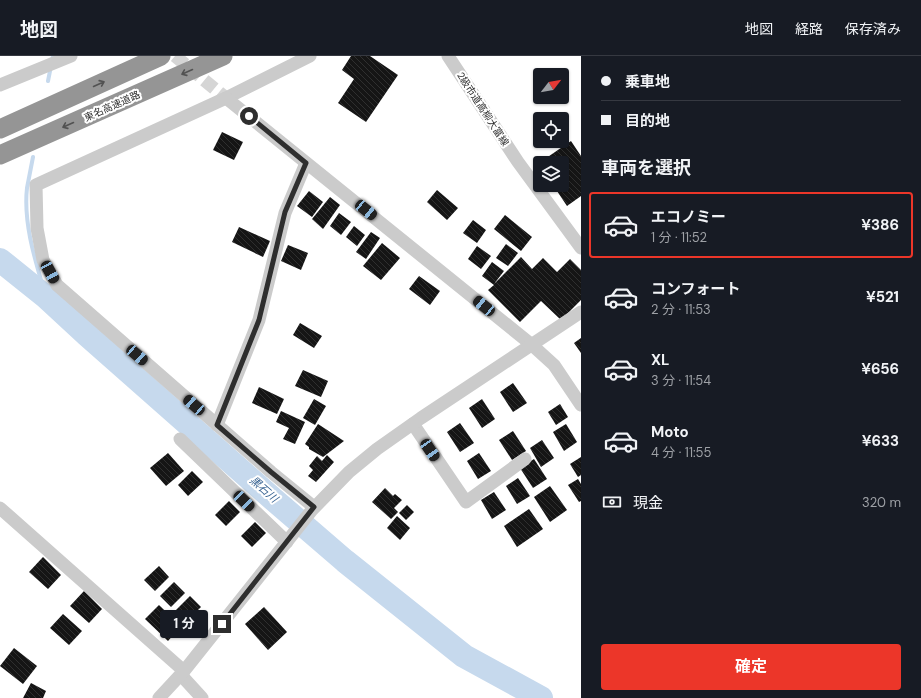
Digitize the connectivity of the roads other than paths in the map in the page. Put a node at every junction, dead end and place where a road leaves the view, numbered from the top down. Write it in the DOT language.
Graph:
graph roads {
  1 [pos="71,56"];
  2 [pos="161,56"];
  3 [pos="223,56"];
  4 [pos="310,56"];
  5 [pos="448,56"];
  6 [pos="0,85"];
  7 [pos="226,98"];
  8 [pos="0,129"];
  9 [pos="0,155"];
  10 [pos="306,163"];
  11 [pos="581,248"];
  12 [pos="581,312"];
  13 [pos="532,344"];
  14 [pos="581,405"];
  15 [pos="413,424"];
  16 [pos="217,425"];
  17 [pos="180,439"];
  18 [pos="525,459"];
  19 [pos="0,508"];
  20 [pos="313,509"];
  21 [pos="290,538"];
  22 [pos="183,673"];
  23 [pos="159,698"];
  24 [pos="202,698"];
  1 -- 6 [label="street"];
  8 -- 2 [label="highway, one-way"];
  3 -- 9 [label="highway, 東名高速道路, one-way"];
  4 -- 7 [label="street"];
  5 -- 11 [label="street, 2級市道高柳大富線"];
  7 -- 10 [label="street"];
  7 -- 16 [label="street"];
  10 -- 13 [label="street"];
  10 -- 16 [label="street"];
  12 -- 13 [label="street"];
  13 -- 14 [label="street"];
  13 -- 15 [label="street"];
  15 -- 18 [label="street"];
  15 -- 20 [label="street"];
  16 -- 20 [label="street"];
  17 -- 21 [label="street"];
  19 -- 22 [label="street"];
  20 -- 21 [label="street"];
  21 -- 22 [label="street"];
  22 -- 23 [label="street"];
  22 -- 24 [label="street"];
}
